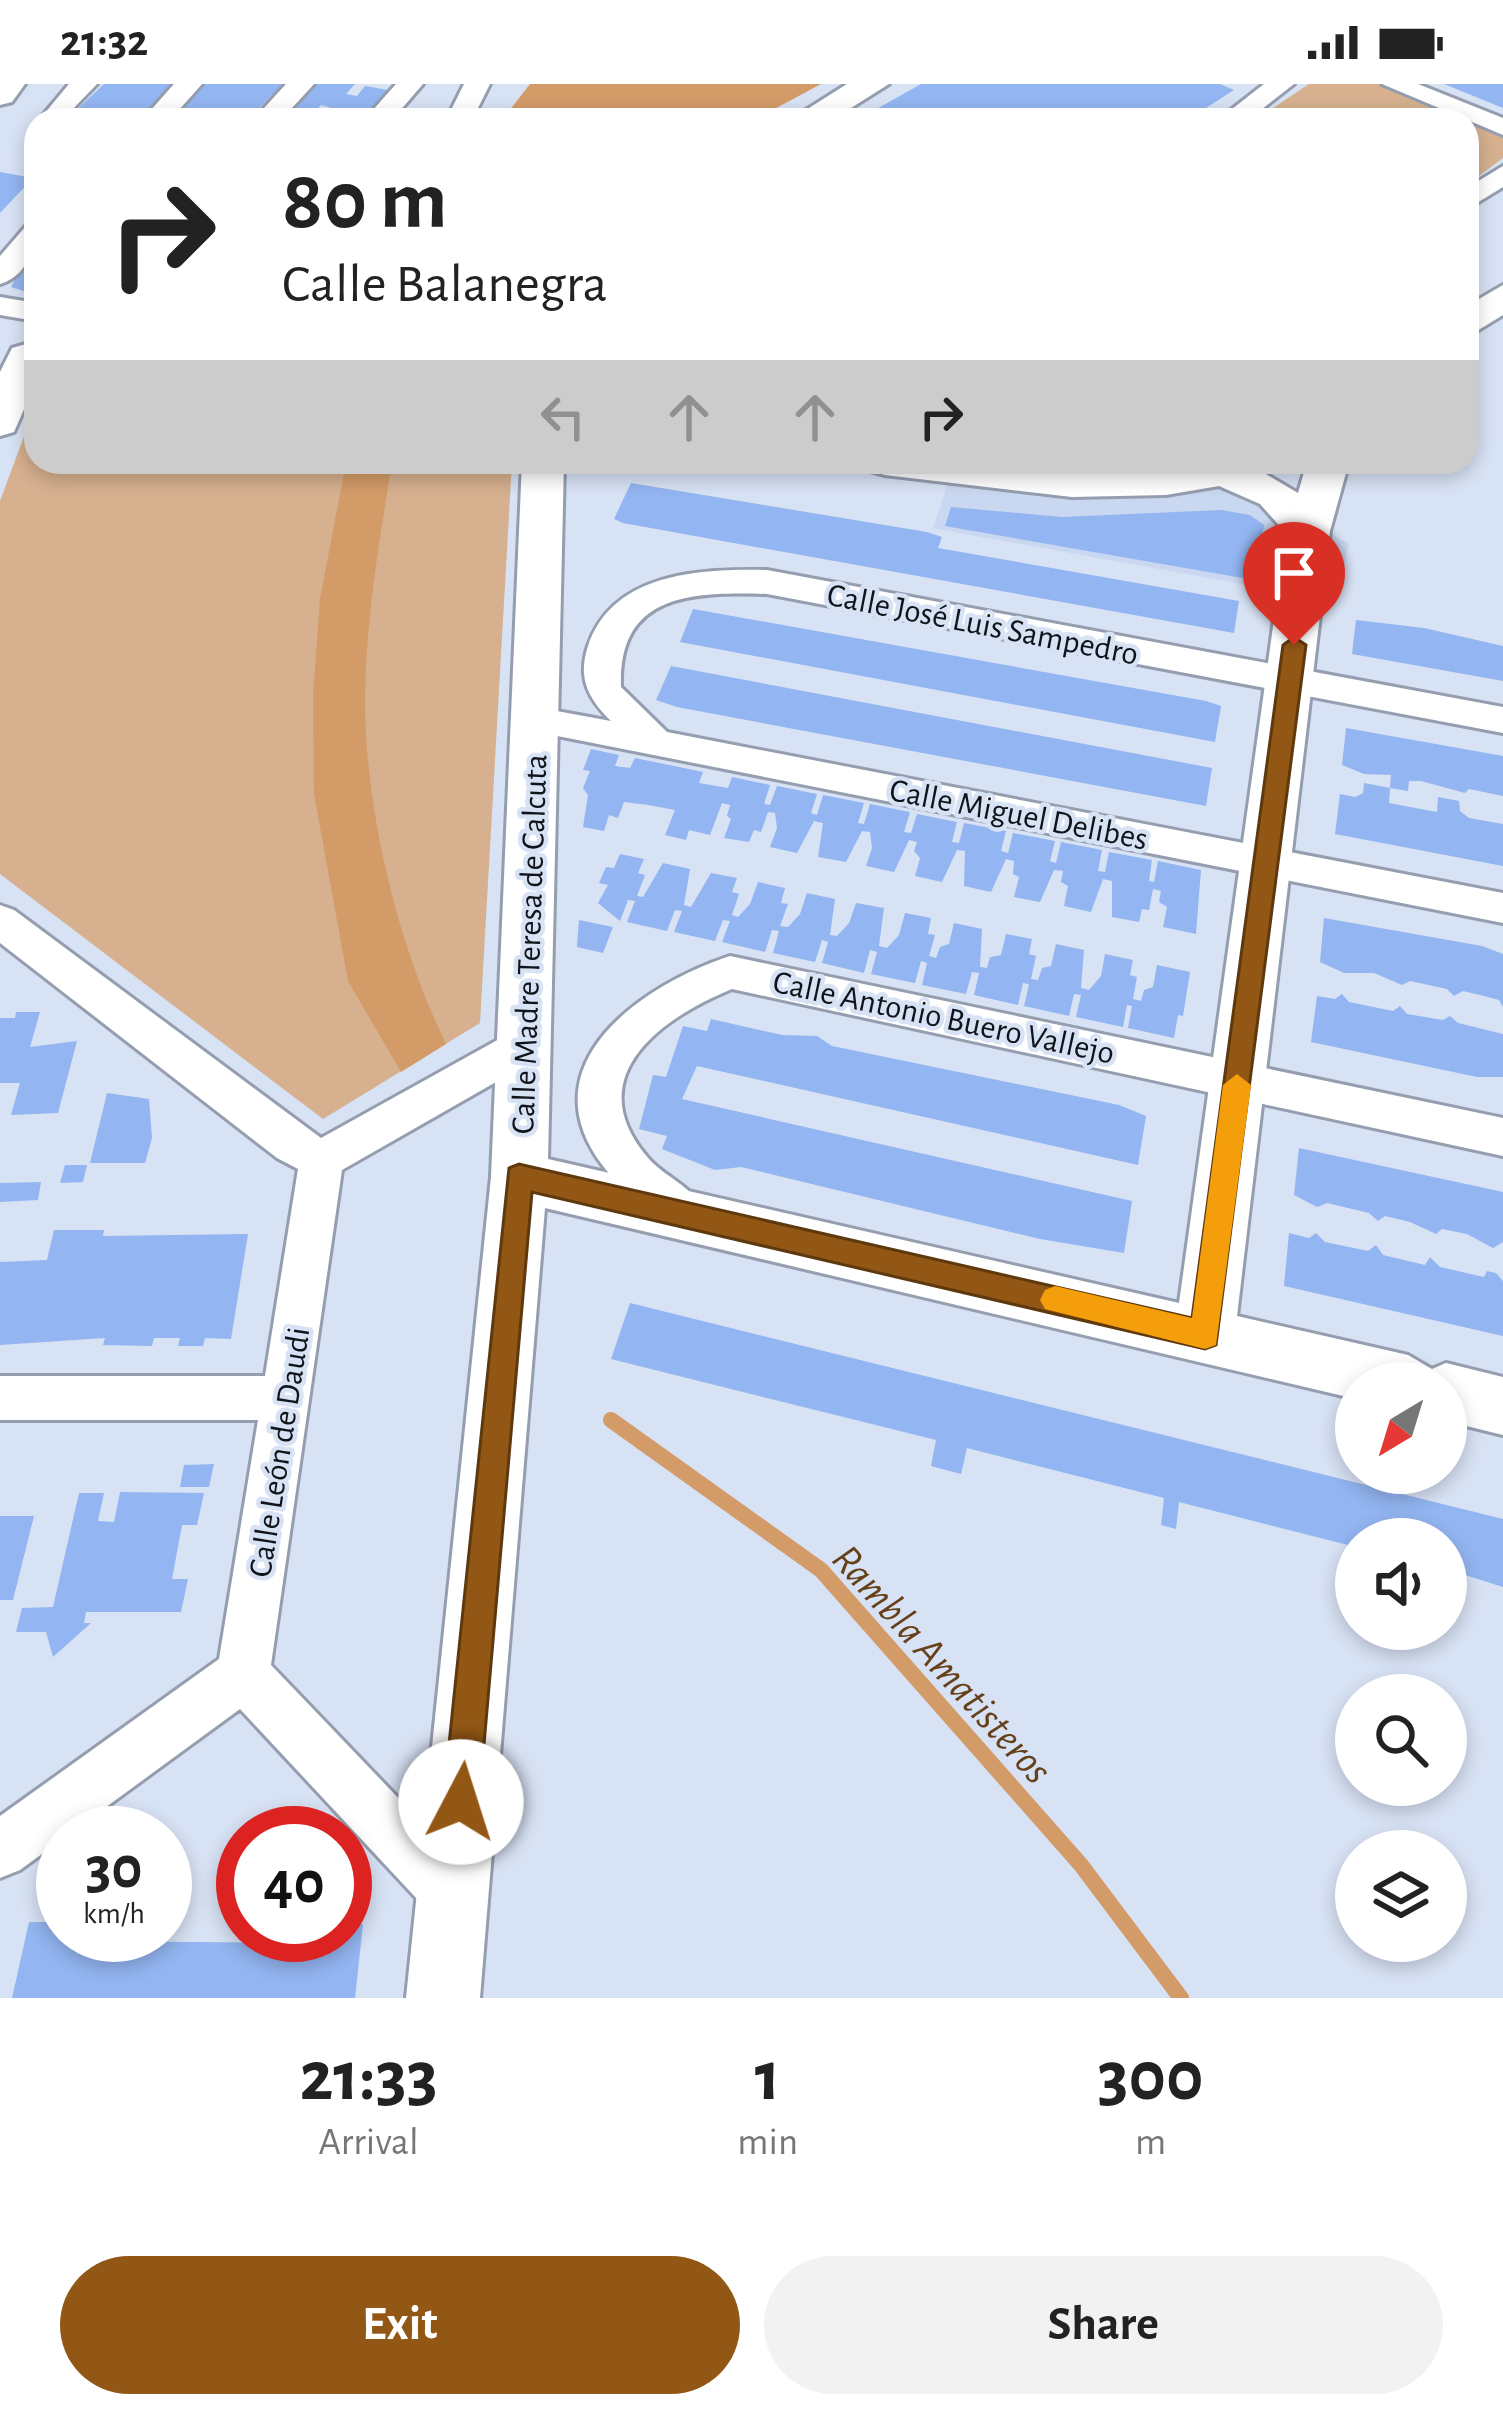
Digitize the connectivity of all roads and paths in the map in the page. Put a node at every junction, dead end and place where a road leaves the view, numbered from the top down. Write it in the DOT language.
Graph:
graph roads {
  1 [pos="8,84"];
  2 [pos="84,84"];
  3 [pos="189,84"];
  4 [pos="301,84"];
  5 [pos="396,84"];
  6 [pos="872,84"];
  7 [pos="1395,84"];
  8 [pos="408,85"];
  9 [pos="1275,85"];
  10 [pos="0,95"];
  11 [pos="63,108"];
  12 [pos="166,108"];
  13 [pos="278,108"];
  14 [pos="388,108"];
  15 [pos="829,108"];
  16 [pos="1246,108"];
  17 [pos="1454,108"];
  18 [pos="24,246"];
  19 [pos="0,274"];
  20 [pos="1503,296"];
  21 [pos="1479,315"];
  22 [pos="21,355"];
  23 [pos="0,422"];
  24 [pos="544,474"];
  25 [pos="984,474"];
  26 [pos="1268,484"];
  27 [pos="1290,682"];
  28 [pos="535,720"];
  29 [pos="1503,720"];
  30 [pos="655,743"];
  31 [pos="1268,861"];
  32 [pos="1503,908"];
  33 [pos="0,921"];
  34 [pos="526,1045"];
  35 [pos="1238,1079"];
  36 [pos="1503,1137"];
  37 [pos="322,1159"];
  38 [pos="519,1177"];
  39 [pos="692,1215"];
  40 [pos="1205,1335"];
  41 [pos="1335,1366"];
  42 [pos="1467,1397"];
  43 [pos="0,1398"];
  44 [pos="286,1398"];
  45 [pos="1503,1406"];
  46 [pos="244,1674"];
  47 [pos="0,1850"];
  48 [pos="452,1895"];
  49 [pos="443,1998"];
  1 -- 10 [label="street"];
  2 -- 11 [label="street"];
  3 -- 12 [label="street"];
  4 -- 13 [label="street"];
  5 -- 8 [label="street"];
  6 -- 15 [label="street"];
  7 -- 17 [label="street"];
  8 -- 14 [label="street"];
  9 -- 16 [label="street"];
  18 -- 19 [label="street"];
  20 -- 21 [label="street"];
  22 -- 23 [label="street"];
  24 -- 28 [label="street, Calle Madre Teresa de Calcuta"];
  25 -- 26 [label="street"];
  26 -- 27 [label="street"];
  27 -- 29 [label="street, Calle José Luis Sampedro"];
  27 -- 30 [label="street, Calle José Luis Sampedro"];
  27 -- 31 [label="street"];
  28 -- 30 [label="street, Calle Miguel Delibes"];
  28 -- 34 [label="street, Calle Madre Teresa de Calcuta"];
  30 -- 31 [label="street, Calle Miguel Delibes"];
  31 -- 32 [label="street, Calle Miguel Delibes"];
  31 -- 35 [label="street"];
  33 -- 37 [label="street"];
  34 -- 37 [label="street"];
  34 -- 38 [label="street, Calle Madre Teresa de Calcuta"];
  35 -- 36 [label="street, Calle Antonio Buero Vallejo"];
  35 -- 39 [label="street, Calle Antonio Buero Vallejo"];
  35 -- 40 [label="street"];
  37 -- 44 [label="street, Calle León de Daudi"];
  38 -- 39 [label="street"];
  38 -- 48 [label="street, Calle Madre Teresa de Calcuta"];
  39 -- 40 [label="street"];
  40 -- 41 [label="street"];
  42 -- 45 [label="street"];
  43 -- 44 [label="street"];
  44 -- 46 [label="street, Calle León de Daudi"];
  46 -- 47 [label="street"];
  46 -- 48 [label="street"];
  48 -- 49 [label="street, Calle Madre Teresa de Calcuta"];
}
